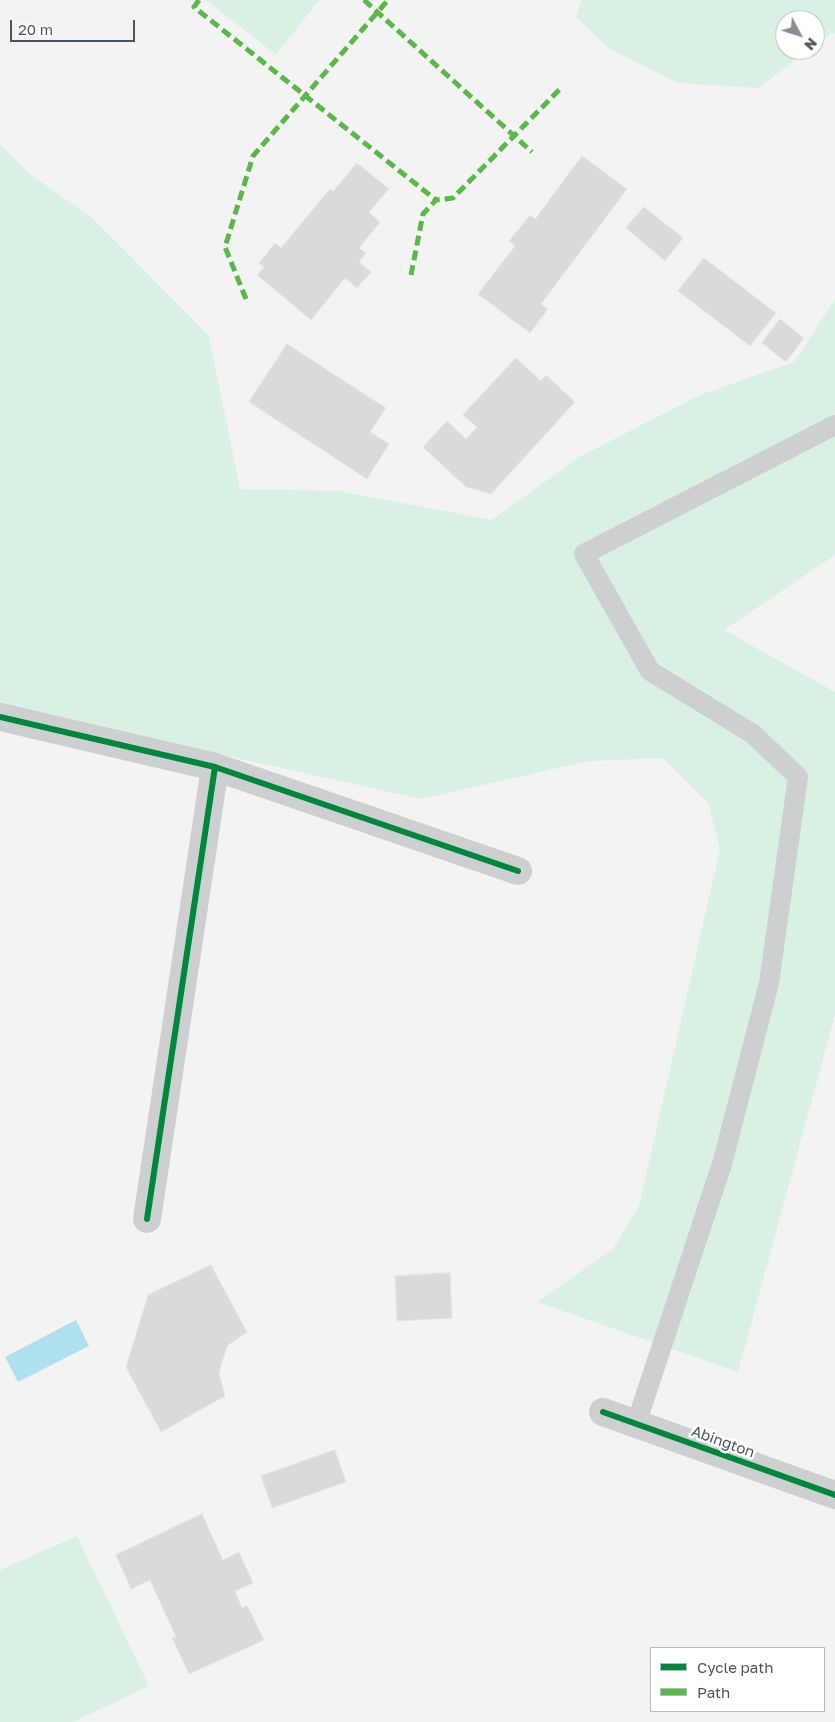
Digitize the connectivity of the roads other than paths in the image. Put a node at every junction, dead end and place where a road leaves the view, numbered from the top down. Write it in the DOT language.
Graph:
graph roads {
  1 [pos="835,425"];
  2 [pos="0,717"];
  3 [pos="215,767"];
  4 [pos="518,871"];
  5 [pos="147,1219"];
  6 [pos="603,1412"];
  7 [pos="636,1424"];
  8 [pos="835,1495"];
  1 -- 7 [label="lane"];
  2 -- 3 [label="street"];
  3 -- 4 [label="street"];
  3 -- 5 [label="street"];
  6 -- 7 [label="street, Abington"];
  7 -- 8 [label="street, Abington"];
}
